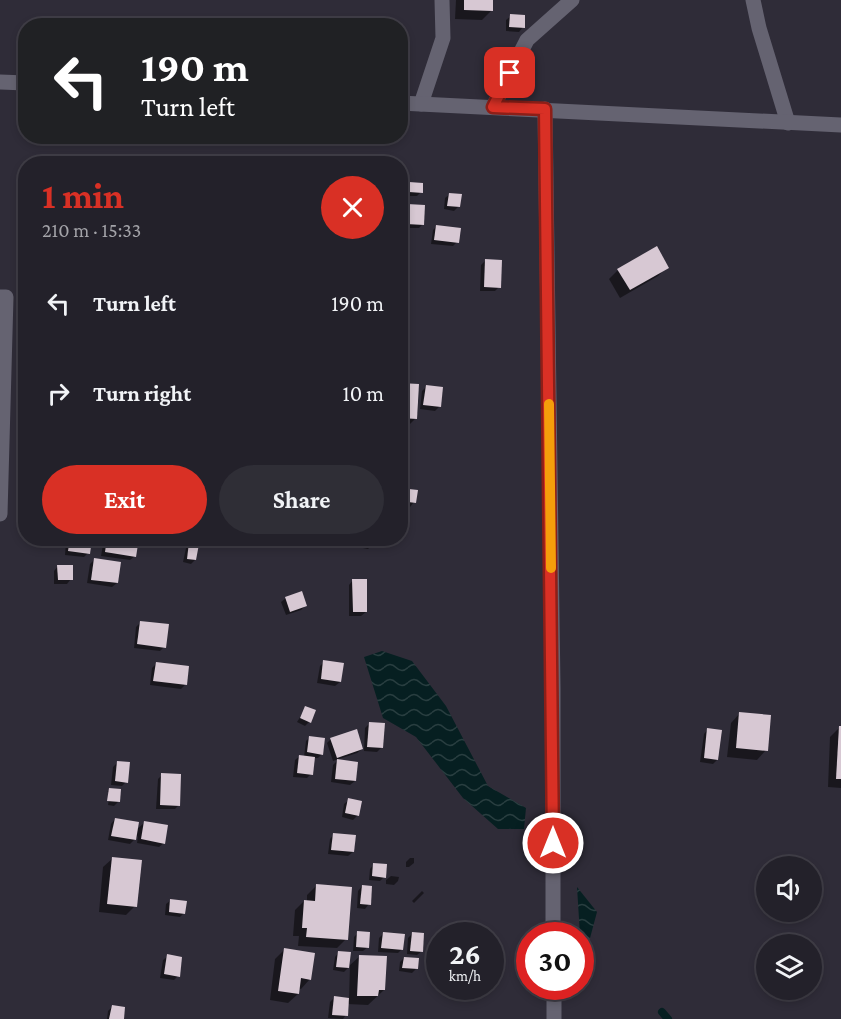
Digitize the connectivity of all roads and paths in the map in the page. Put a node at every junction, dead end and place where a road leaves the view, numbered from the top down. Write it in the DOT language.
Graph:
graph roads {
  1 [pos="442,0"];
  2 [pos="572,0"];
  3 [pos="753,0"];
  4 [pos="0,82"];
  5 [pos="18,83"];
  6 [pos="408,103"];
  7 [pos="421,104"];
  8 [pos="493,107"];
  9 [pos="545,109"];
  10 [pos="788,123"];
  11 [pos="841,125"];
  12 [pos="0,297"];
  13 [pos="0,513"];
  14 [pos="554,922"];
  15 [pos="554,1000"];
  16 [pos="554,1019"];
  1 -- 7 [label="street"];
  2 -- 8 [label="street"];
  3 -- 10 [label="street"];
  4 -- 5 [label="street"];
  6 -- 7 [label="street"];
  7 -- 8 [label="street"];
  8 -- 9 [label="street"];
  9 -- 10 [label="street"];
  9 -- 14 [label="street"];
  10 -- 11 [label="street"];
  12 -- 13 [label="street"];
  15 -- 16 [label="street"];
}
